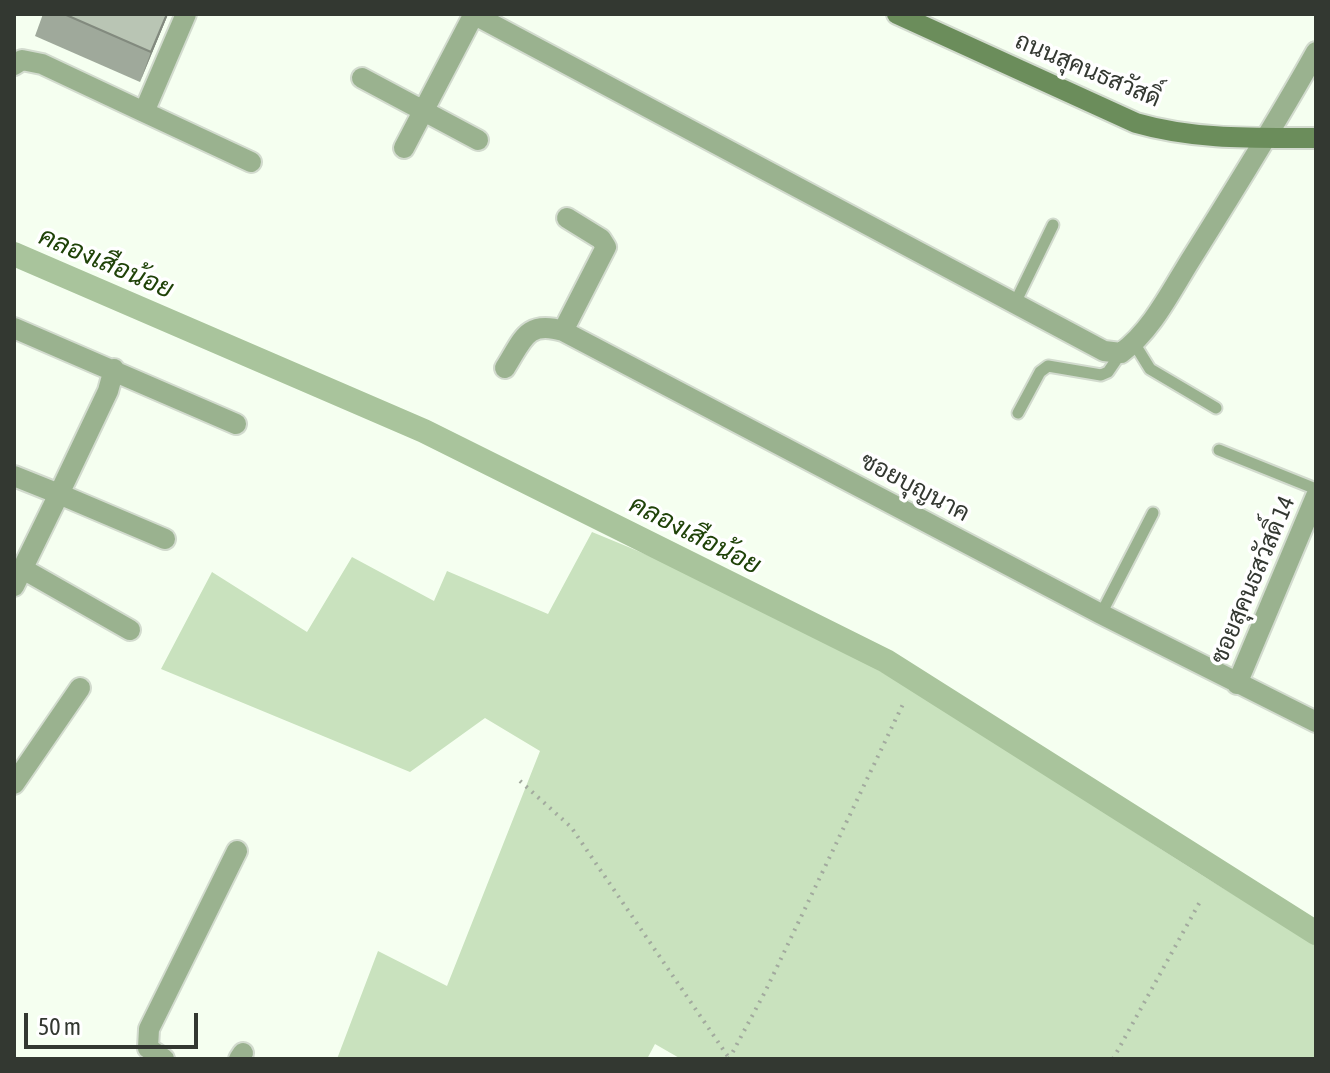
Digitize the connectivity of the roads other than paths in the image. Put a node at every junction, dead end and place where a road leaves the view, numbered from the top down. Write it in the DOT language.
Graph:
graph roads {
  1 [pos="186,14"];
  2 [pos="474,14"];
  3 [pos="897,14"];
  4 [pos="1316,52"];
  5 [pos="14,65"];
  6 [pos="362,78"];
  7 [pos="424,110"];
  8 [pos="144,112"];
  9 [pos="1268,138"];
  10 [pos="1316,138"];
  11 [pos="478,140"];
  12 [pos="404,148"];
  13 [pos="251,162"];
  14 [pos="567,218"];
  15 [pos="1053,225"];
  16 [pos="1015,303"];
  17 [pos="14,328"];
  18 [pos="563,331"];
  19 [pos="1128,348"];
  20 [pos="505,368"];
  21 [pos="114,369"];
  22 [pos="1216,408"];
  23 [pos="1018,413"];
  24 [pos="236,424"];
  25 [pos="1219,450"];
  26 [pos="14,476"];
  27 [pos="1316,489"];
  28 [pos="59,494"];
  29 [pos="1316,496"];
  30 [pos="1153,513"];
  31 [pos="165,539"];
  32 [pos="18,577"];
  33 [pos="1101,614"];
  34 [pos="130,630"];
  35 [pos="1237,684"];
  36 [pos="80,688"];
  37 [pos="1316,722"];
  38 [pos="14,784"];
  39 [pos="237,851"];
  40 [pos="164,1059"];
  1 -- 8 [label="street"];
  2 -- 7 [label="street"];
  2 -- 16 [label="street"];
  3 -- 9 [label="main road, ถนนสุคนธสวัสดิ์"];
  4 -- 9 [label="street"];
  5 -- 8 [label="street"];
  6 -- 7 [label="street"];
  7 -- 11 [label="street"];
  7 -- 12 [label="street"];
  8 -- 13 [label="street"];
  9 -- 10 [label="main road, ถนนสุคนธสวัสดิ์"];
  9 -- 19 [label="street"];
  14 -- 18 [label="street"];
  15 -- 16 [label="lane"];
  16 -- 19 [label="street"];
  17 -- 21 [label="street"];
  18 -- 20 [label="street"];
  18 -- 33 [label="street, ซอยบุญนาค"];
  19 -- 22 [label="lane"];
  19 -- 23 [label="lane"];
  21 -- 24 [label="street"];
  21 -- 28 [label="street"];
  25 -- 27 [label="lane"];
  26 -- 28 [label="street"];
  28 -- 31 [label="street"];
  28 -- 32 [label="street"];
  29 -- 35 [label="street, ซอยสุคนธสวัสดิ์ 14"];
  30 -- 33 [label="lane"];
  32 -- 34 [label="street"];
  33 -- 35 [label="street, ซอยบุญนาค"];
  35 -- 37 [label="street, ซอยบุญนาค"];
  36 -- 38 [label="street"];
  39 -- 40 [label="street"];
}
